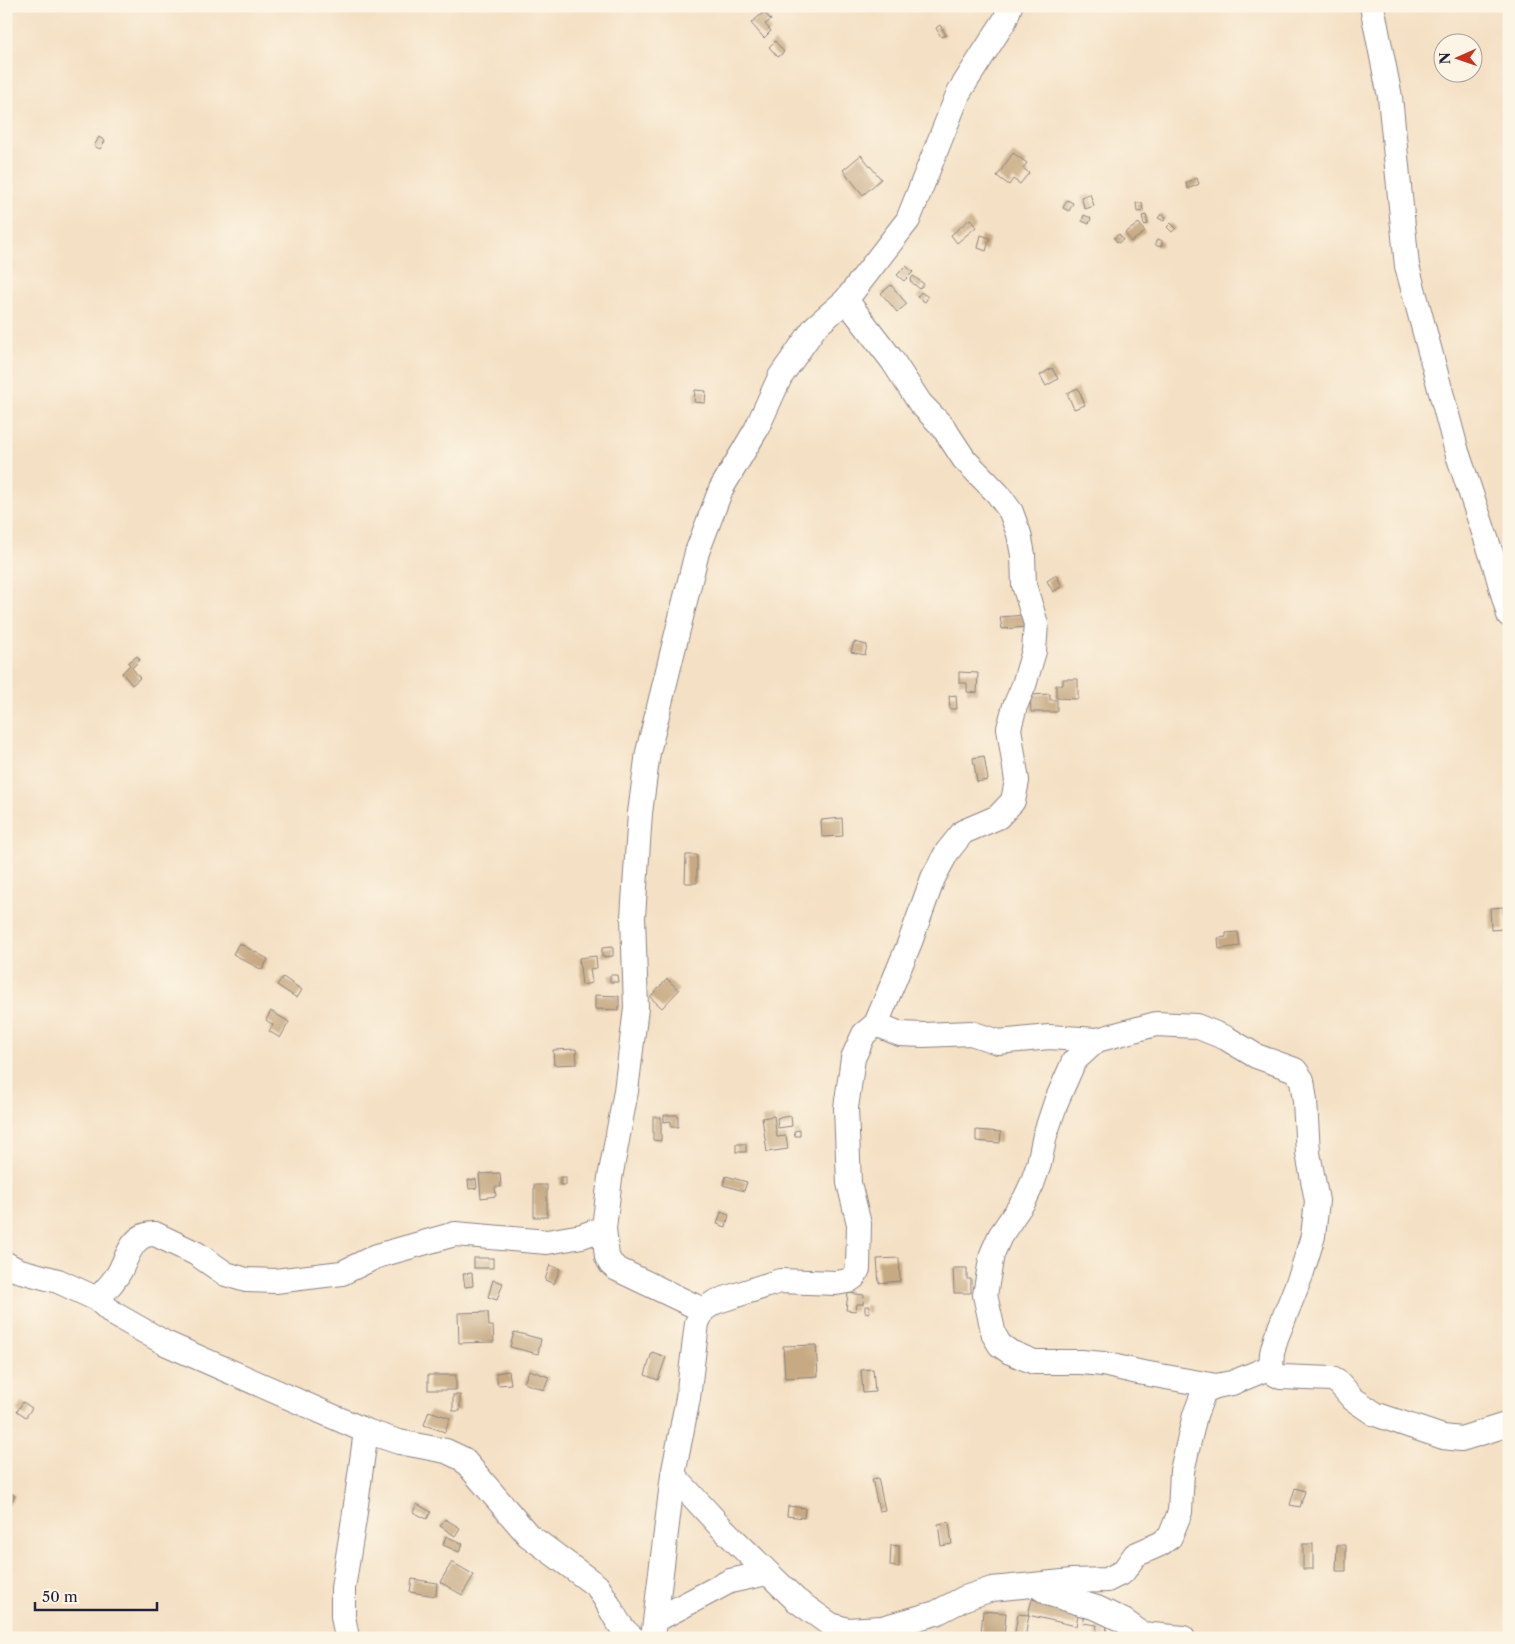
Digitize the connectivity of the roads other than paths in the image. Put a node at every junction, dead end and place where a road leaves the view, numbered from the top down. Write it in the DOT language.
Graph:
graph roads {
  1 [pos="1010,6"];
  2 [pos="1372,6"];
  3 [pos="846,300"];
  4 [pos="1509,615"];
  5 [pos="876,1024"];
  6 [pos="1097,1040"];
  7 [pos="604,1228"];
  8 [pos="6,1264"];
  9 [pos="97,1300"];
  10 [pos="702,1310"];
  11 [pos="1271,1367"];
  12 [pos="1216,1386"];
  13 [pos="1509,1424"];
  14 [pos="366,1431"];
  15 [pos="673,1475"];
  16 [pos="767,1573"];
  17 [pos="1036,1585"];
  18 [pos="654,1629"];
  19 [pos="847,1634"];
  20 [pos="347,1638"];
  21 [pos="633,1638"];
  22 [pos="1184,1638"];
  1 -- 3 [label="street"];
  2 -- 4 [label="street"];
  3 -- 5 [label="street"];
  3 -- 7 [label="street"];
  5 -- 6 [label="street"];
  5 -- 10 [label="street"];
  6 -- 11 [label="street"];
  6 -- 12 [label="street"];
  7 -- 9 [label="street"];
  7 -- 10 [label="street"];
  8 -- 9 [label="street"];
  9 -- 14 [label="street"];
  10 -- 15 [label="street"];
  11 -- 12 [label="street"];
  11 -- 13 [label="street"];
  12 -- 17 [label="street"];
  14 -- 20 [label="street"];
  14 -- 21 [label="street"];
  15 -- 16 [label="street"];
  15 -- 18 [label="street"];
  16 -- 18 [label="street"];
  16 -- 19 [label="street"];
  17 -- 19 [label="street"];
  17 -- 22 [label="street"];
}
